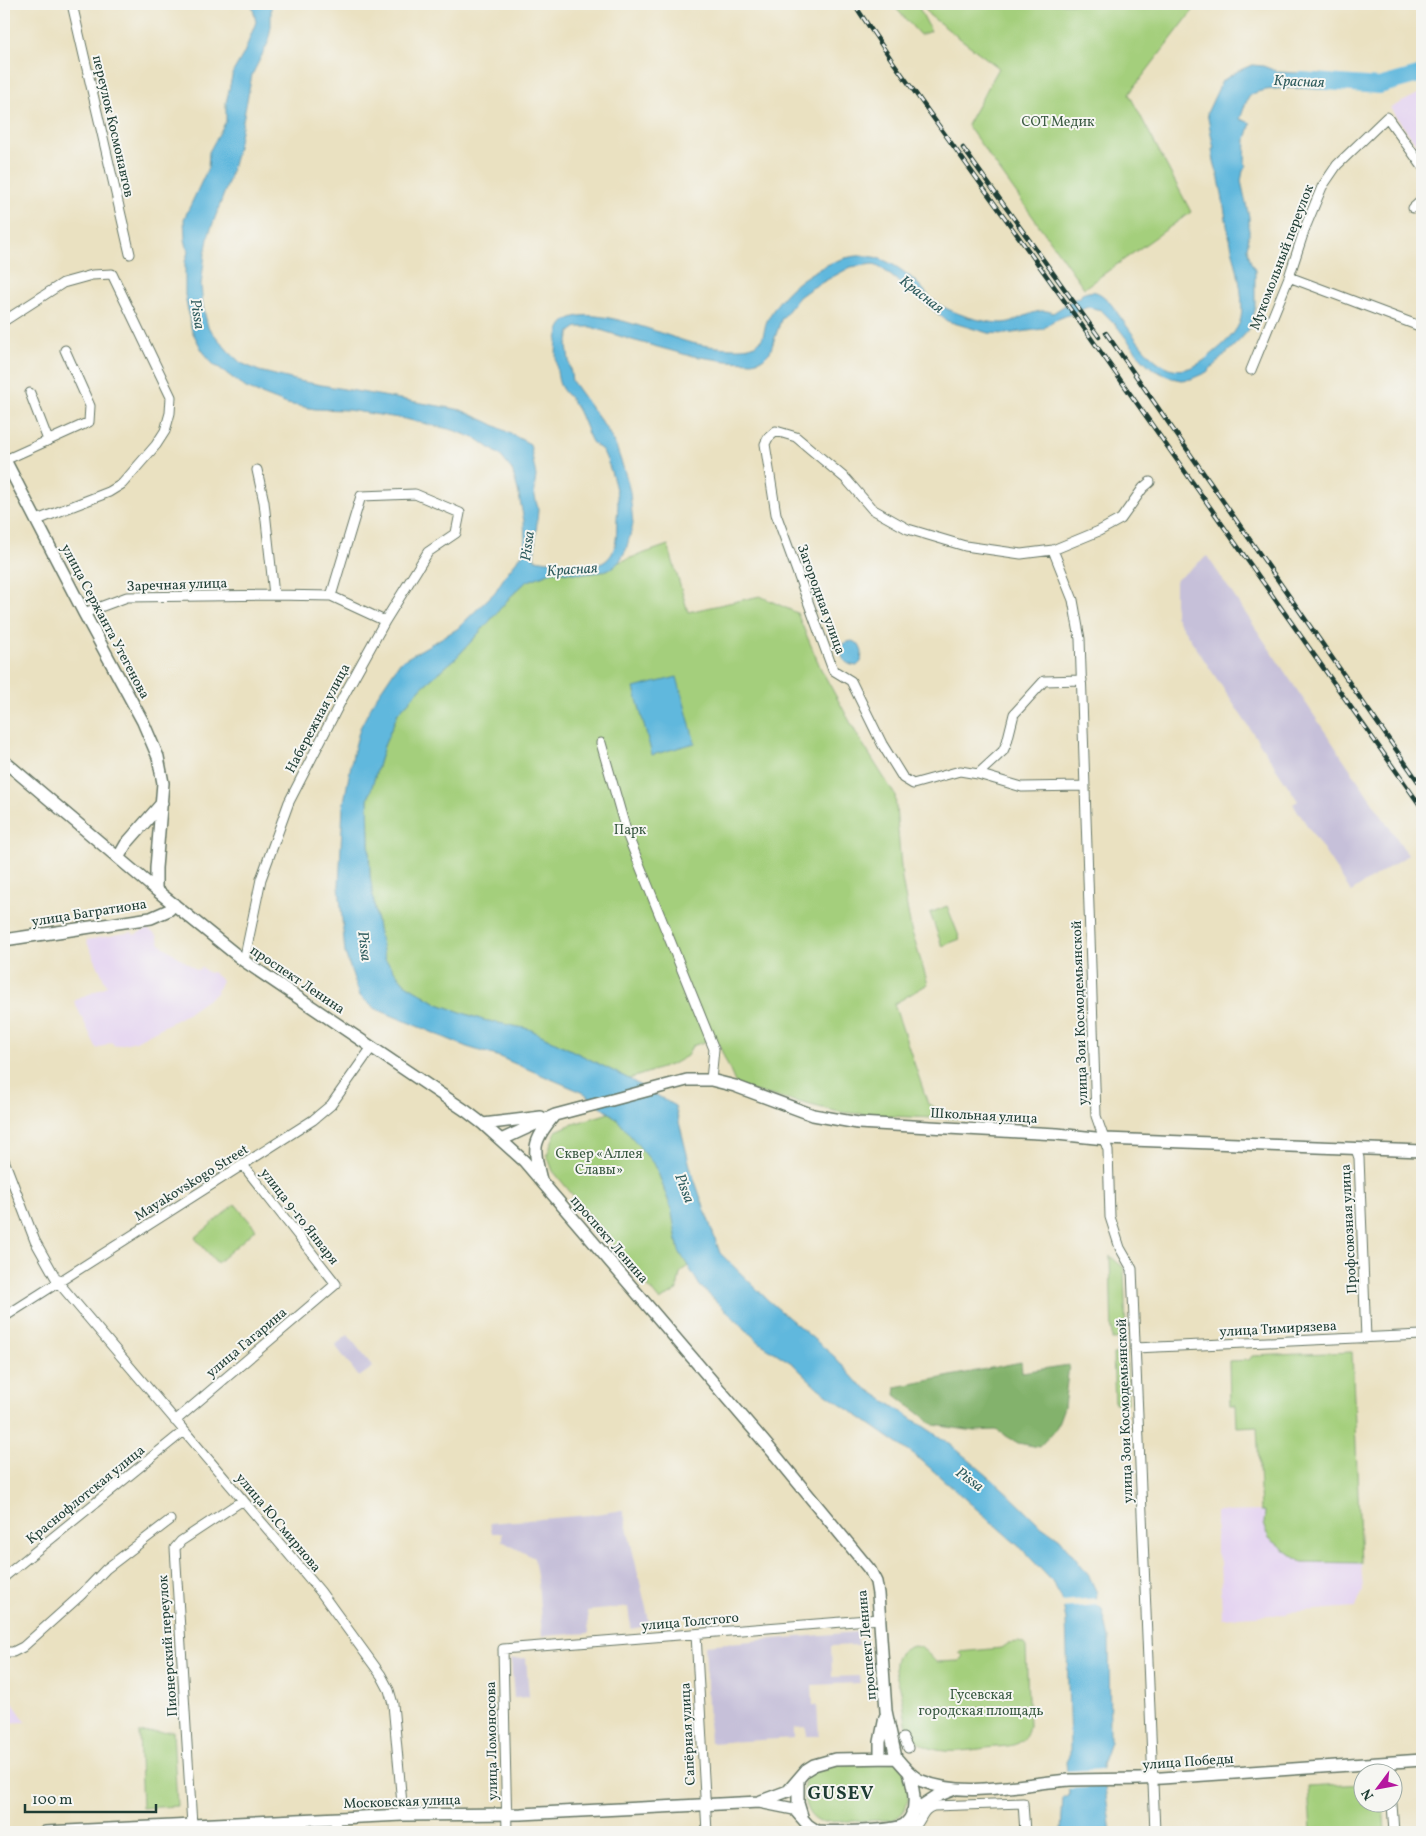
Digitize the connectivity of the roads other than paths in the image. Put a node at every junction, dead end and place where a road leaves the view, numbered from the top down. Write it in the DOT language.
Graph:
graph roads {
  1 [pos="72,4"];
  2 [pos="1422,166"];
  3 [pos="1422,200"];
  4 [pos="1412,208"];
  5 [pos="130,254"];
  6 [pos="1289,277"];
  7 [pos="4,321"];
  8 [pos="1422,327"];
  9 [pos="65,350"];
  10 [pos="1251,370"];
  11 [pos="30,393"];
  12 [pos="48,440"];
  13 [pos="4,459"];
  14 [pos="257,470"];
  15 [pos="1150,482"];
  16 [pos="37,520"];
  17 [pos="1053,550"];
  18 [pos="274,595"];
  19 [pos="331,596"];
  20 [pos="84,614"];
  21 [pos="385,621"];
  22 [pos="1082,680"];
  23 [pos="601,743"];
  24 [pos="4,761"];
  25 [pos="978,774"];
  26 [pos="1085,786"];
  27 [pos="162,804"];
  28 [pos="118,858"];
  29 [pos="156,890"];
  30 [pos="174,904"];
  31 [pos="4,940"];
  32 [pos="244,962"];
  33 [pos="372,1047"];
  34 [pos="711,1080"];
  35 [pos="555,1115"];
  36 [pos="483,1124"];
  37 [pos="1104,1139"];
  38 [pos="501,1140"];
  39 [pos="1356,1149"];
  40 [pos="1422,1151"];
  41 [pos="4,1160"];
  42 [pos="243,1165"];
  43 [pos="542,1184"];
  44 [pos="58,1282"];
  45 [pos="336,1284"];
  46 [pos="4,1318"];
  47 [pos="1422,1335"];
  48 [pos="1366,1338"];
  49 [pos="1135,1348"];
  50 [pos="175,1420"];
  51 [pos="184,1431"];
  52 [pos="243,1500"];
  53 [pos="170,1520"];
  54 [pos="4,1577"];
  55 [pos="880,1619"];
  56 [pos="696,1634"];
  57 [pos="503,1650"];
  58 [pos="4,1652"];
  59 [pos="886,1711"];
  60 [pos="903,1738"];
  61 [pos="908,1748"];
  62 [pos="880,1757"];
  63 [pos="896,1758"];
  64 [pos="1422,1760"];
  65 [pos="1404,1764"];
  66 [pos="1354,1770"];
  67 [pos="909,1772"];
  68 [pos="1152,1779"];
  69 [pos="798,1780"];
  70 [pos="955,1789"];
  71 [pos="760,1802"];
  72 [pos="705,1806"];
  73 [pos="912,1812"];
  74 [pos="507,1814"];
  75 [pos="1393,1814"];
  76 [pos="403,1815"];
  77 [pos="802,1817"];
  78 [pos="335,1818"];
  79 [pos="192,1825"];
  80 [pos="904,1830"];
  81 [pos="880,1831"];
  82 [pos="45,1832"];
  83 [pos="336,1832"];
  84 [pos="507,1832"];
  85 [pos="707,1832"];
  86 [pos="1024,1832"];
  87 [pos="1155,1832"];
  88 [pos="1394,1832"];
  1 -- 5 [label="street, переулок Космонавтов"];
  2 -- 6 [label="street, Мукомольный переулок"];
  3 -- 4 [label="street"];
  6 -- 8 [label="street"];
  6 -- 10 [label="street, Мукомольный переулок"];
  7 -- 16 [label="street"];
  9 -- 12 [label="street"];
  11 -- 12 [label="street"];
  12 -- 13 [label="street"];
  13 -- 16 [label="main road, улица Сержанта Утегенова"];
  14 -- 18 [label="street"];
  15 -- 17 [label="street"];
  16 -- 20 [label="main road, улица Сержанта Утегенова"];
  17 -- 22 [label="street, улица Зои Космодемьянской"];
  17 -- 25 [label="street, Загородная улица"];
  18 -- 19 [label="street, Заречная улица"];
  18 -- 20 [label="street, Заречная улица"];
  19 -- 21 [label="street, Заречная улица"];
  19 -- 21 [label="street, Набережная улица"];
  20 -- 27 [label="main road, улица Сержанта Утегенова"];
  21 -- 32 [label="street, Набережная улица"];
  22 -- 25 [label="street"];
  22 -- 26 [label="street, улица Зои Космодемьянской"];
  23 -- 34 [label="street"];
  24 -- 28 [label="main road, проспект Ленина"];
  25 -- 26 [label="street"];
  26 -- 37 [label="street, улица Зои Космодемьянской"];
  27 -- 28 [label="main road"];
  27 -- 29 [label="main road, улица Сержанта Утегенова"];
  28 -- 29 [label="main road, проспект Ленина"];
  29 -- 30 [label="main road, проспект Ленина"];
  30 -- 31 [label="main road, улица Багратиона"];
  30 -- 32 [label="main road, проспект Ленина"];
  32 -- 33 [label="main road, проспект Ленина"];
  33 -- 36 [label="main road, проспект Ленина"];
  33 -- 42 [label="street, Mayakovskogo Street"];
  34 -- 35 [label="main road, Школьная улица"];
  34 -- 37 [label="main road, Школьная улица"];
  35 -- 36 [label="main road, Школьная улица"];
  35 -- 38 [label="main road, Школьная улица"];
  35 -- 43 [label="main road"];
  36 -- 38 [label="main road, проспект Ленина"];
  37 -- 39 [label="main road, Школьная улица"];
  37 -- 49 [label="street, улица Зои Космодемьянской"];
  38 -- 43 [label="main road, проспект Ленина"];
  39 -- 40 [label="main road, Школьная улица"];
  39 -- 48 [label="street, Профсоюзная улица"];
  41 -- 44 [label="street, улица Ю.Смирнова"];
  42 -- 44 [label="street, Mayakovskogo Street"];
  42 -- 45 [label="street, улица 9-го Января"];
  43 -- 55 [label="main road, проспект Ленина"];
  44 -- 46 [label="street, Mayakovskogo Street"];
  44 -- 50 [label="street, улица Ю.Смирнова"];
  45 -- 50 [label="street, улица Гагарина"];
  47 -- 48 [label="street, улица Тимирязева"];
  48 -- 49 [label="street, улица Тимирязева"];
  49 -- 68 [label="street, улица Зои Космодемьянской"];
  50 -- 51 [label="street, улица Ю.Смирнова"];
  51 -- 52 [label="street, улица Ю.Смирнова"];
  51 -- 54 [label="street, Краснофлотская улица"];
  52 -- 76 [label="street, улица Ю.Смирнова"];
  52 -- 79 [label="street, Пионерский переулок"];
  53 -- 58 [label="street"];
  55 -- 56 [label="street, улица Толстого"];
  55 -- 59 [label="main road, проспект Ленина"];
  56 -- 57 [label="street, улица Толстого"];
  56 -- 72 [label="street, Сапёрная улица"];
  57 -- 74 [label="street, улица Ломоносова"];
  59 -- 62 [label="main road, проспект Ленина"];
  59 -- 63 [label="main road, проспект Ленина"];
  60 -- 61 [label="street"];
  62 -- 63 [label="main road, Московская улица"];
  62 -- 69 [label="main road, Московская улица"];
  63 -- 67 [label="main road"];
  64 -- 65 [label="main road, улица Победы"];
  66 -- 68 [label="main road, улица Победы"];
  67 -- 70 [label="main road"];
  67 -- 73 [label="main road"];
  68 -- 70 [label="main road, улица Победы"];
  68 -- 87 [label="street, улица Зои Космодемьянской"];
  69 -- 71 [label="main road, Московская улица"];
  69 -- 77 [label="main road"];
  70 -- 73 [label="main road"];
  71 -- 72 [label="main road, Московская улица"];
  71 -- 77 [label="main road, Московская улица"];
  72 -- 74 [label="main road, Московская улица"];
  72 -- 85 [label="street, Сапёрная улица"];
  73 -- 80 [label="main road"];
  74 -- 76 [label="main road, Московская улица"];
  74 -- 84 [label="street, улица Ломоносова"];
  75 -- 88 [label="street"];
  76 -- 78 [label="main road, Московская улица"];
  77 -- 81 [label="main road, Московская улица"];
  78 -- 79 [label="main road, Московская улица"];
  78 -- 83 [label="street"];
  79 -- 82 [label="main road, Московская улица"];
  80 -- 81 [label="main road"];
  80 -- 86 [label="street"];
}
